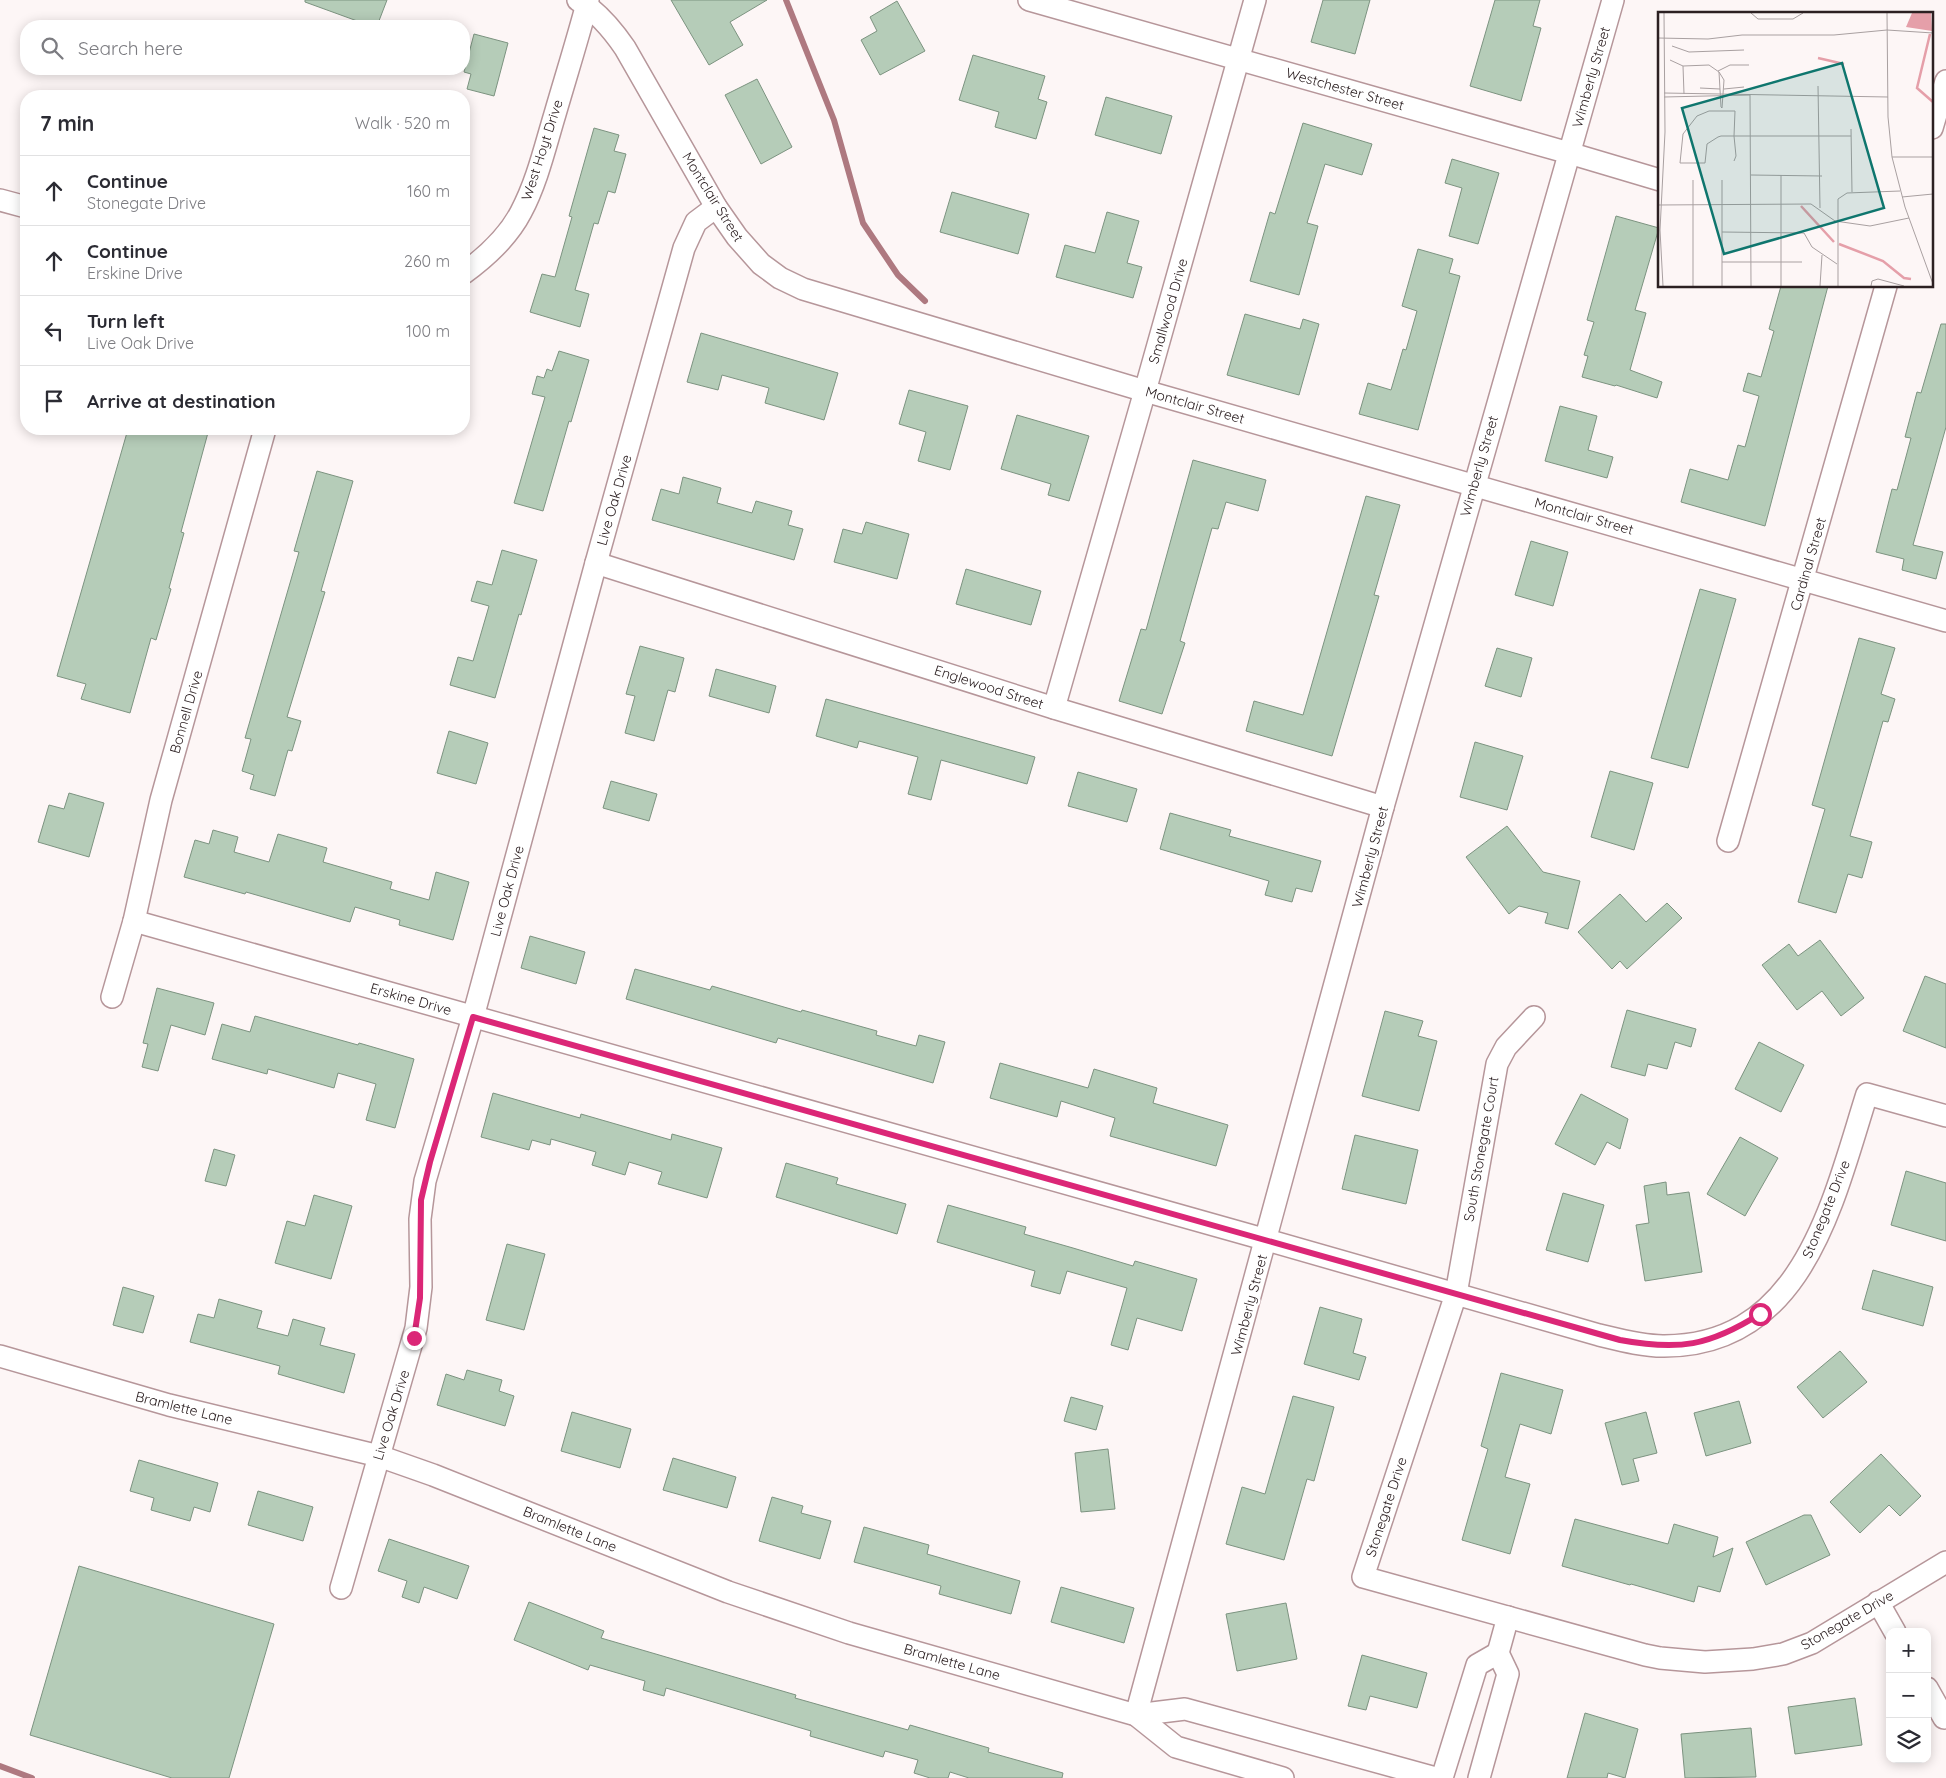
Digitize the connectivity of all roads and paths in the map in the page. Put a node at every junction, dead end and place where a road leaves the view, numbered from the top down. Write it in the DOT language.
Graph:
graph roads {
  1 [pos="1029,0"];
  2 [pos="1255,0"];
  3 [pos="1613,0"];
  4 [pos="584,2"];
  5 [pos="1238,59"];
  6 [pos="1946,82"];
  7 [pos="1934,121"];
  8 [pos="1569,153"];
  9 [pos="1658,179"];
  10 [pos="0,200"];
  11 [pos="20,205"];
  12 [pos="716,207"];
  13 [pos="470,268"];
  14 [pos="1885,288"];
  15 [pos="1146,391"];
  16 [pos="263,435"];
  17 [pos="1474,484"];
  18 [pos="596,563"];
  19 [pos="1804,579"];
  20 [pos="1946,621"];
  21 [pos="1054,708"];
  22 [pos="1384,807"];
  23 [pos="1728,841"];
  24 [pos="134,921"];
  25 [pos="112,997"];
  26 [pos="473,1017"];
  27 [pos="1534,1017"];
  28 [pos="1946,1116"];
  29 [pos="1267,1240"];
  30 [pos="1456,1294"];
  31 [pos="0,1356"];
  32 [pos="379,1456"];
  33 [pos="1946,1562"];
  34 [pos="342,1588"];
  35 [pos="1878,1602"];
  36 [pos="1508,1617"];
  37 [pos="1893,1628"];
  38 [pos="1498,1653"];
  39 [pos="1931,1695"];
  40 [pos="1136,1715"];
  41 [pos="1944,1718"];
  42 [pos="1283,1778"];
  43 [pos="1436,1778"];
  44 [pos="1442,1778"];
  45 [pos="1479,1778"];
  1 -- 5 [label="street, Westchester Street"];
  2 -- 5 [label="street, Smallwood Drive"];
  3 -- 8 [label="street, Wimberly Street"];
  4 -- 12 [label="street, Montclair Street"];
  4 -- 13 [label="street, West Hoyt Drive"];
  5 -- 8 [label="street, Westchester Street"];
  5 -- 15 [label="street, Smallwood Drive"];
  6 -- 7 [label="street"];
  8 -- 9 [label="street, Westchester Street"];
  8 -- 17 [label="street, Wimberly Street"];
  10 -- 11 [label="street"];
  12 -- 15 [label="street, Montclair Street"];
  12 -- 18 [label="street, Live Oak Drive"];
  14 -- 19 [label="street, Cardinal Street"];
  15 -- 17 [label="street, Montclair Street"];
  15 -- 21 [label="street, Smallwood Drive"];
  16 -- 24 [label="street, Bonnell Drive"];
  17 -- 19 [label="street, Montclair Street"];
  17 -- 22 [label="street, Wimberly Street"];
  18 -- 21 [label="street, Englewood Street"];
  18 -- 26 [label="street, Live Oak Drive"];
  19 -- 20 [label="street, Montclair Street"];
  19 -- 23 [label="street, Cardinal Street"];
  21 -- 22 [label="street, Englewood Street"];
  22 -- 29 [label="street, Wimberly Street"];
  24 -- 25 [label="street, Bonnell Drive"];
  24 -- 26 [label="street, Erskine Drive"];
  26 -- 29 [label="street, Erskine Drive"];
  26 -- 32 [label="street, Live Oak Drive"];
  27 -- 30 [label="street, South Stonegate Court"];
  28 -- 30 [label="street, Stonegate Drive"];
  29 -- 30 [label="street, Stonegate Drive"];
  29 -- 40 [label="street, Wimberly Street"];
  30 -- 36 [label="street, Stonegate Drive"];
  31 -- 32 [label="street, Bramlette Lane"];
  32 -- 34 [label="street, Live Oak Drive"];
  32 -- 40 [label="street, Bramlette Lane"];
  33 -- 35 [label="street, Stonegate Drive"];
  35 -- 36 [label="street, Stonegate Drive"];
  35 -- 37 [label="street"];
  36 -- 38 [label="street"];
  38 -- 44 [label="street"];
  38 -- 45 [label="street"];
  39 -- 41 [label="street"];
  40 -- 42 [label="street, Bramlette Lane"];
  40 -- 43 [label="street, Bramlette Lane"];
}
